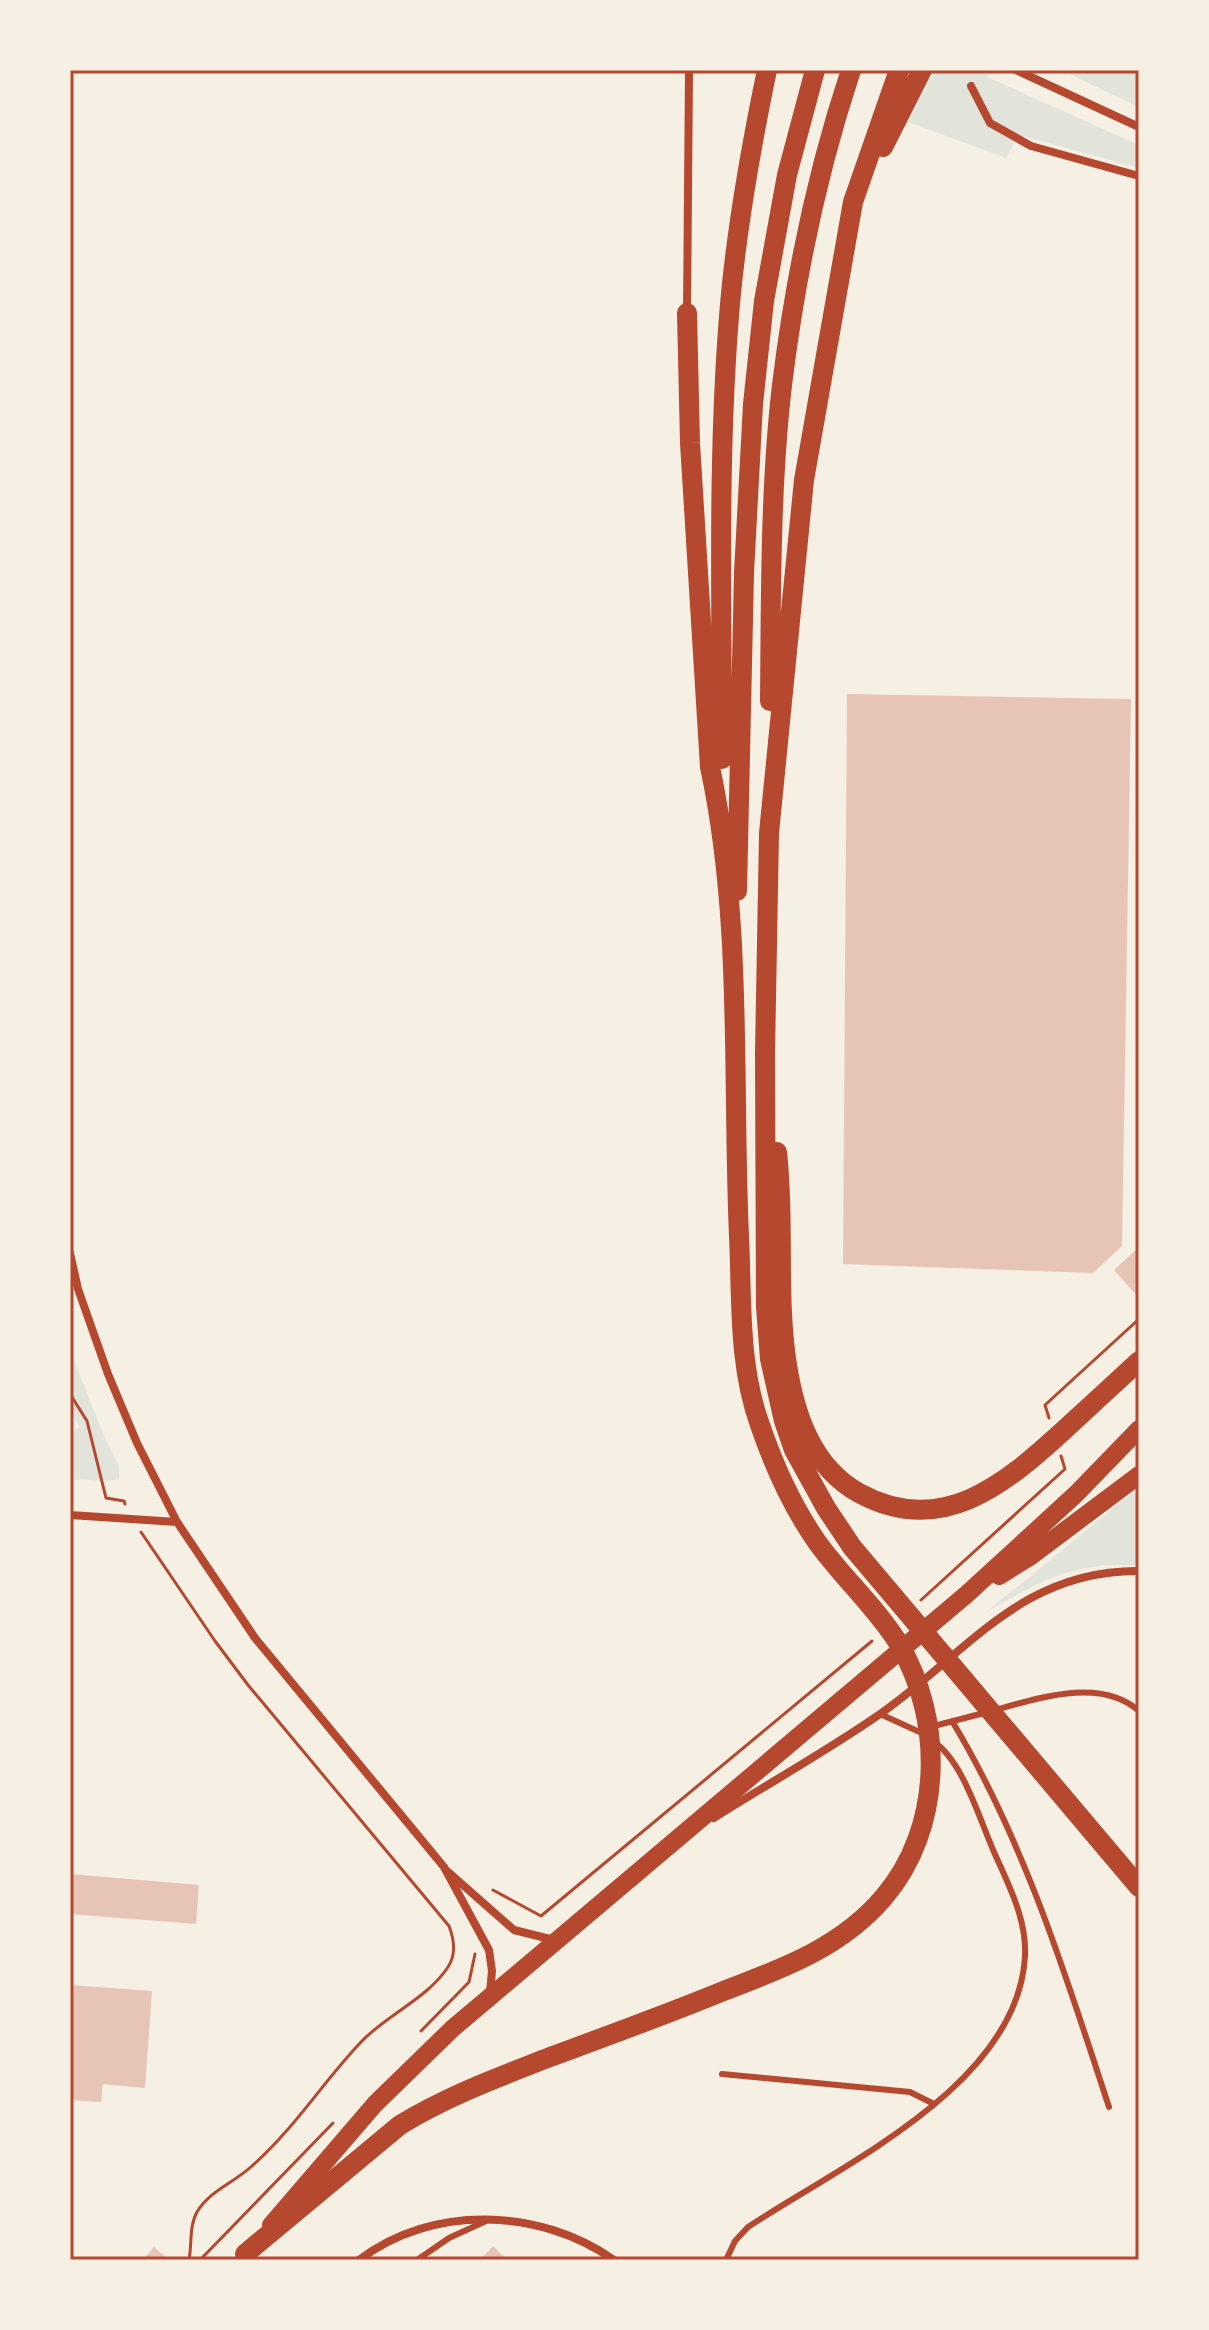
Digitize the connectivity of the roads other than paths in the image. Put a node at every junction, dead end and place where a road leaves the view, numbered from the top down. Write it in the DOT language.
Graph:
graph roads {
  1 [pos="689,70"];
  2 [pos="767,70"];
  3 [pos="815,70"];
  4 [pos="851,70"];
  5 [pos="899,70"];
  6 [pos="922,70"];
  7 [pos="1016,70"];
  8 [pos="971,86"];
  9 [pos="1139,127"];
  10 [pos="1139,176"];
  11 [pos="850,232"];
  12 [pos="687,313"];
  13 [pos="718,804"];
  14 [pos="769,833"];
  15 [pos="732,939"];
  16 [pos="765,1053"];
  17 [pos="70,1256"];
  18 [pos="1139,1361"];
  19 [pos="1139,1429"];
  20 [pos="1139,1475"];
  21 [pos="70,1515"];
  22 [pos="177,1522"];
  23 [pos="1139,1571"];
  24 [pos="967,1594"];
  25 [pos="1139,1711"];
  26 [pos="880,1714"];
  27 [pos="952,1721"];
  28 [pos="918,1730"];
  29 [pos="658,1853"];
  30 [pos="444,1867"];
  31 [pos="1139,1887"];
  32 [pos="555,1940"];
  33 [pos="489,1997"];
  34 [pos="722,2074"];
  35 [pos="934,2104"];
  36 [pos="1109,2107"];
  37 [pos="490,2220"];
  38 [pos="242,2257"];
  39 [pos="359,2260"];
  40 [pos="417,2260"];
  41 [pos="614,2260"];
  42 [pos="726,2260"];
  1 -- 12 [label="street"];
  2 -- 13 [label="highway"];
  3 -- 15 [label="highway"];
  4 -- 14 [label="highway"];
  5 -- 11 [label="highway"];
  6 -- 11 [label="highway"];
  7 -- 9 [label="street"];
  8 -- 10 [label="street"];
  11 -- 14 [label="highway"];
  12 -- 13 [label="highway"];
  13 -- 15 [label="highway"];
  14 -- 16 [label="highway"];
  15 -- 38 [label="highway"];
  16 -- 18 [label="highway"];
  16 -- 31 [label="highway"];
  17 -- 22 [label="street"];
  19 -- 24 [label="main road"];
  20 -- 24 [label="main road"];
  21 -- 22 [label="street"];
  22 -- 30 [label="street"];
  23 -- 26 [label="street"];
  24 -- 29 [label="main road"];
  25 -- 27 [label="lane"];
  26 -- 28 [label="lane"];
  26 -- 29 [label="street"];
  27 -- 28 [label="lane"];
  27 -- 36 [label="lane"];
  28 -- 35 [label="lane"];
  29 -- 32 [label="main road"];
  30 -- 32 [label="street"];
  30 -- 33 [label="street"];
  32 -- 33 [label="main road"];
  33 -- 38 [label="main road"];
  34 -- 35 [label="lane"];
  35 -- 42 [label="lane"];
  37 -- 39 [label="street"];
  37 -- 40 [label="lane"];
  37 -- 41 [label="street"];
}
